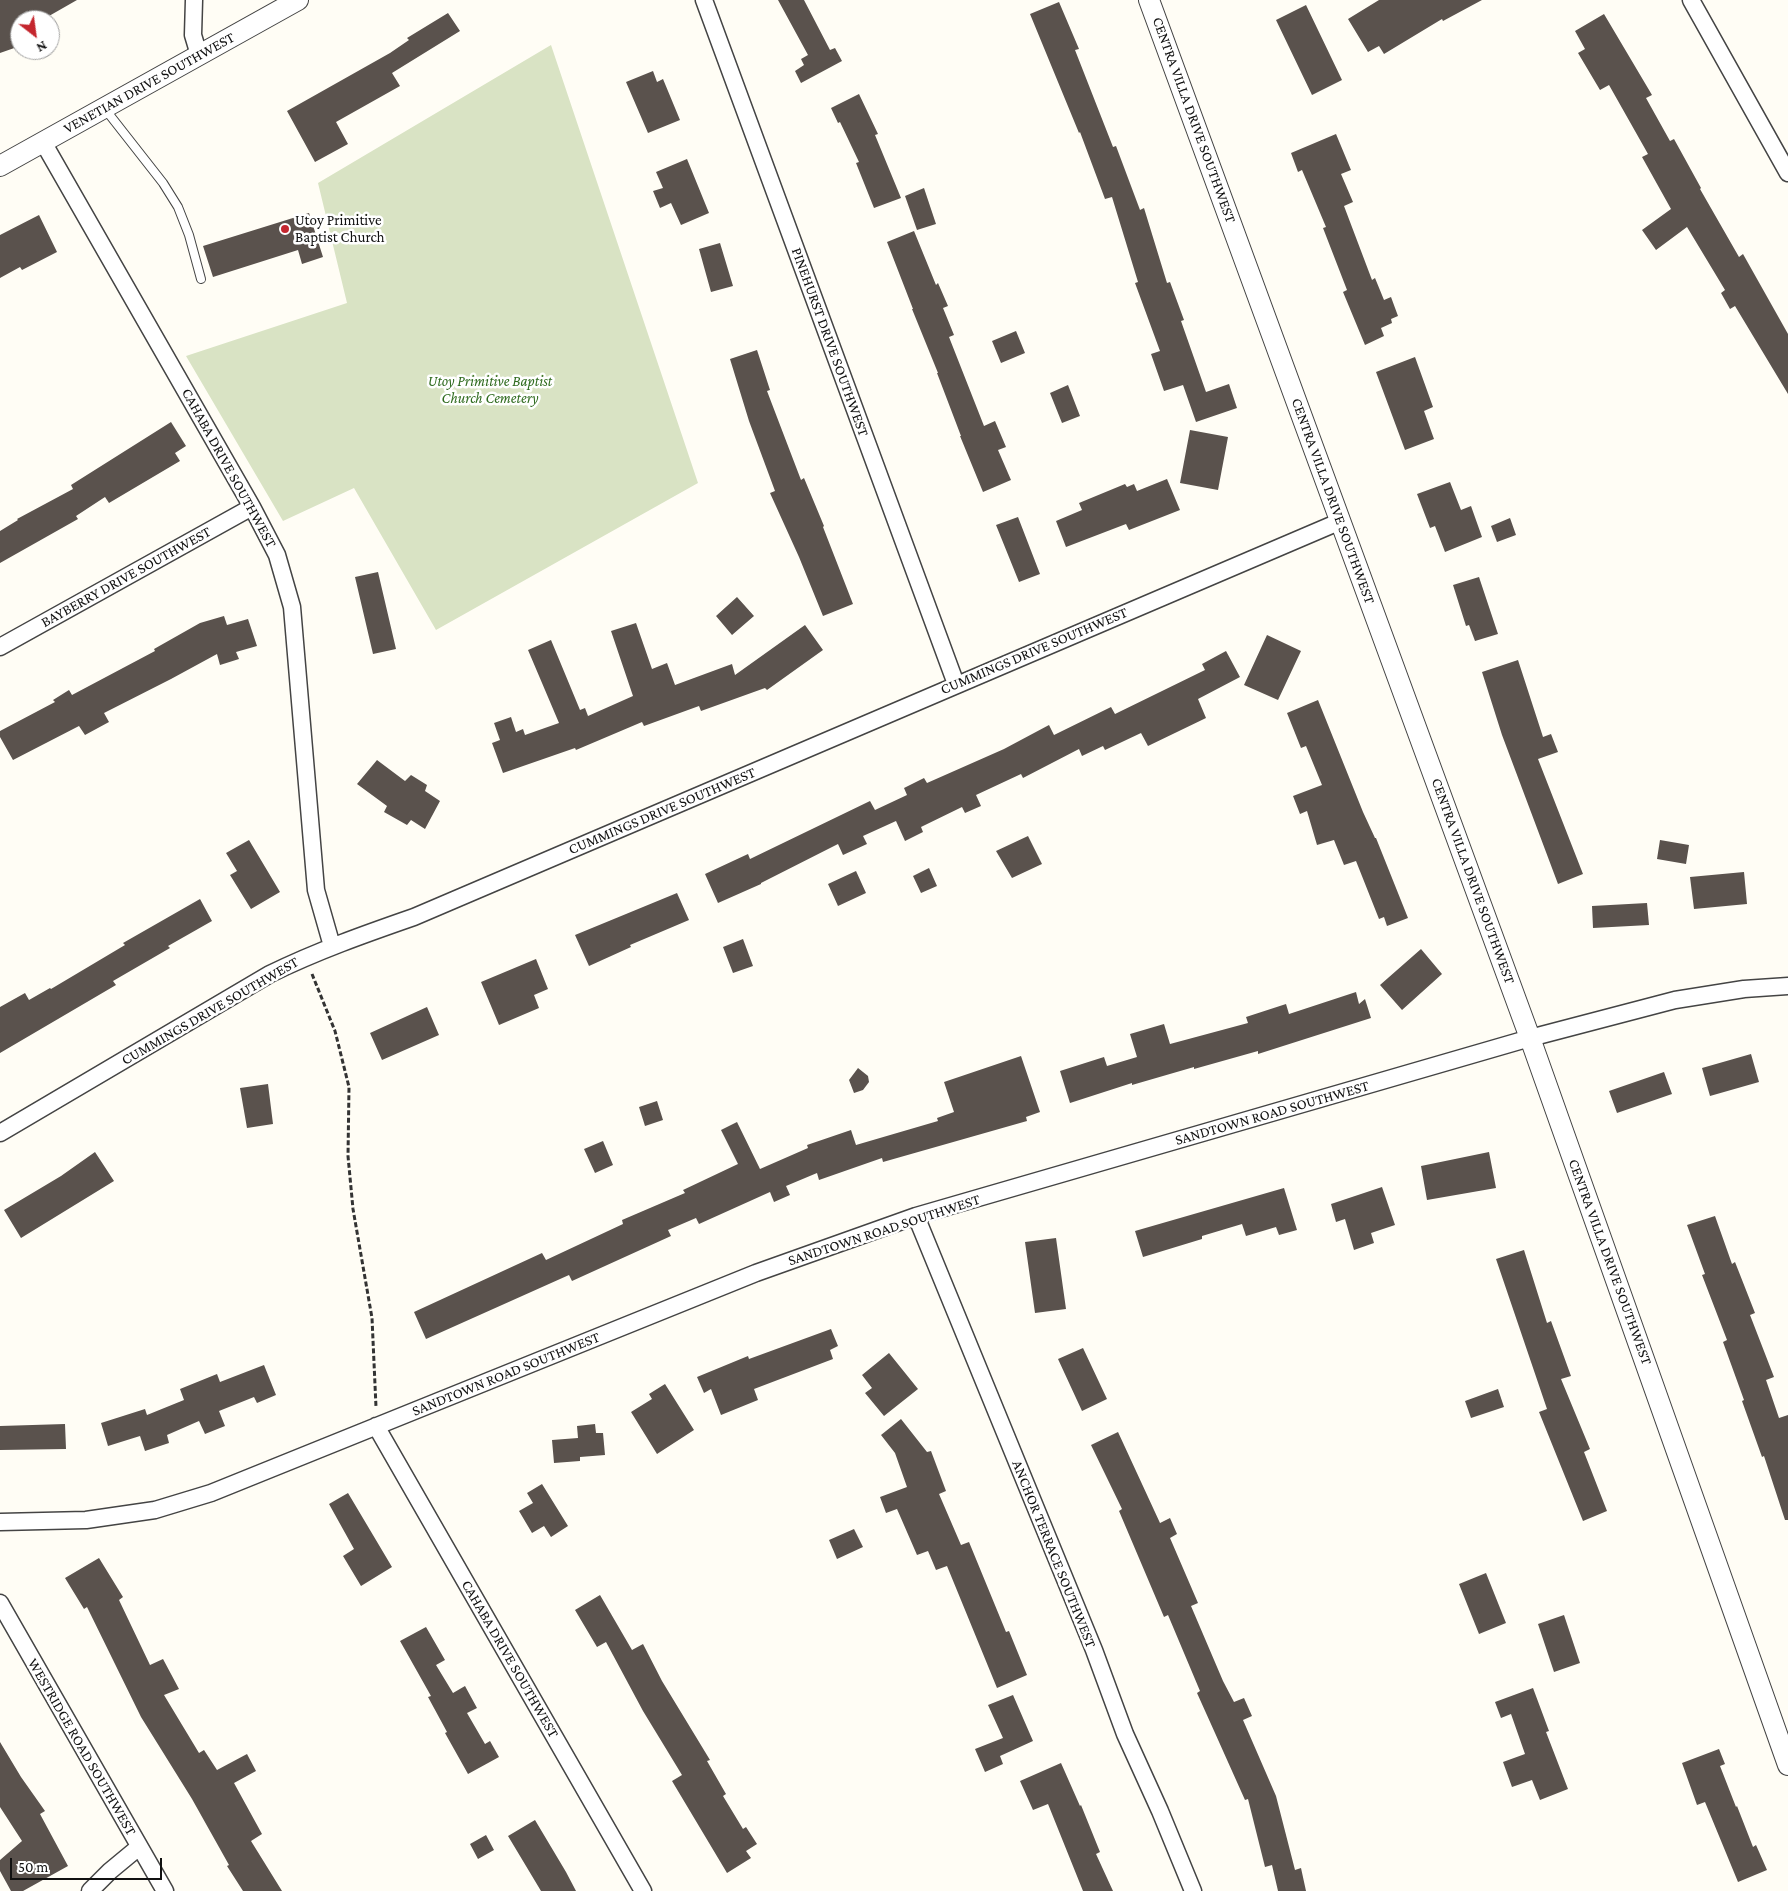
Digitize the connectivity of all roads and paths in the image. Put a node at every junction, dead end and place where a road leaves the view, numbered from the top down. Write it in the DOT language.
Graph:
graph roads {
  1 [pos="194,0"];
  2 [pos="298,0"];
  3 [pos="704,0"];
  4 [pos="1692,0"];
  5 [pos="1153,1"];
  6 [pos="199,55"];
  7 [pos="104,108"];
  8 [pos="43,142"];
  9 [pos="0,166"];
  10 [pos="1788,173"];
  11 [pos="201,279"];
  12 [pos="252,507"];
  13 [pos="1341,521"];
  14 [pos="0,647"];
  15 [pos="956,684"];
  16 [pos="332,946"];
  17 [pos="306,957"];
  18 [pos="1788,986"];
  19 [pos="1530,1038"];
  20 [pos="0,1134"];
  21 [pos="916,1216"];
  22 [pos="376,1426"];
  23 [pos="0,1522"];
  24 [pos="0,1603"];
  25 [pos="1788,1765"];
  26 [pos="139,1846"];
  27 [pos="90,1891"];
  28 [pos="165,1891"];
  29 [pos="643,1891"];
  30 [pos="1193,1891"];
  1 -- 6 [label="street"];
  2 -- 6 [label="street, VENETIAN DRIVE SOUTHWEST"];
  3 -- 15 [label="street, PINEHURST DRIVE SOUTHWEST"];
  4 -- 10 [label="street"];
  5 -- 13 [label="street, CENTRA VILLA DRIVE SOUTHWEST"];
  6 -- 7 [label="street, VENETIAN DRIVE SOUTHWEST"];
  7 -- 8 [label="street, VENETIAN DRIVE SOUTHWEST"];
  7 -- 11 [label="lane"];
  8 -- 9 [label="street, VENETIAN DRIVE SOUTHWEST"];
  8 -- 12 [label="street, CAHABA DRIVE SOUTHWEST"];
  12 -- 14 [label="street, BAYBERRY DRIVE SOUTHWEST"];
  12 -- 16 [label="street, CAHABA DRIVE SOUTHWEST"];
  13 -- 15 [label="street, CUMMINGS DRIVE SOUTHWEST"];
  13 -- 19 [label="street, CENTRA VILLA DRIVE SOUTHWEST"];
  15 -- 16 [label="street, CUMMINGS DRIVE SOUTHWEST"];
  16 -- 17 [label="street, CUMMINGS DRIVE SOUTHWEST"];
  17 -- 20 [label="street, CUMMINGS DRIVE SOUTHWEST"];
  17 -- 22 [label="path"];
  18 -- 19 [label="street, SANDTOWN ROAD SOUTHWEST"];
  19 -- 21 [label="street, SANDTOWN ROAD SOUTHWEST"];
  19 -- 25 [label="street, CENTRA VILLA DRIVE SOUTHWEST"];
  21 -- 22 [label="street, SANDTOWN ROAD SOUTHWEST"];
  21 -- 30 [label="street, ANCHOR TERRACE SOUTHWEST"];
  22 -- 23 [label="street, SANDTOWN ROAD SOUTHWEST"];
  22 -- 29 [label="street, CAHABA DRIVE SOUTHWEST"];
  24 -- 26 [label="street, WESTRIDGE ROAD SOUTHWEST"];
  26 -- 27 [label="street"];
  26 -- 28 [label="street, WESTRIDGE ROAD SOUTHWEST"];
}
